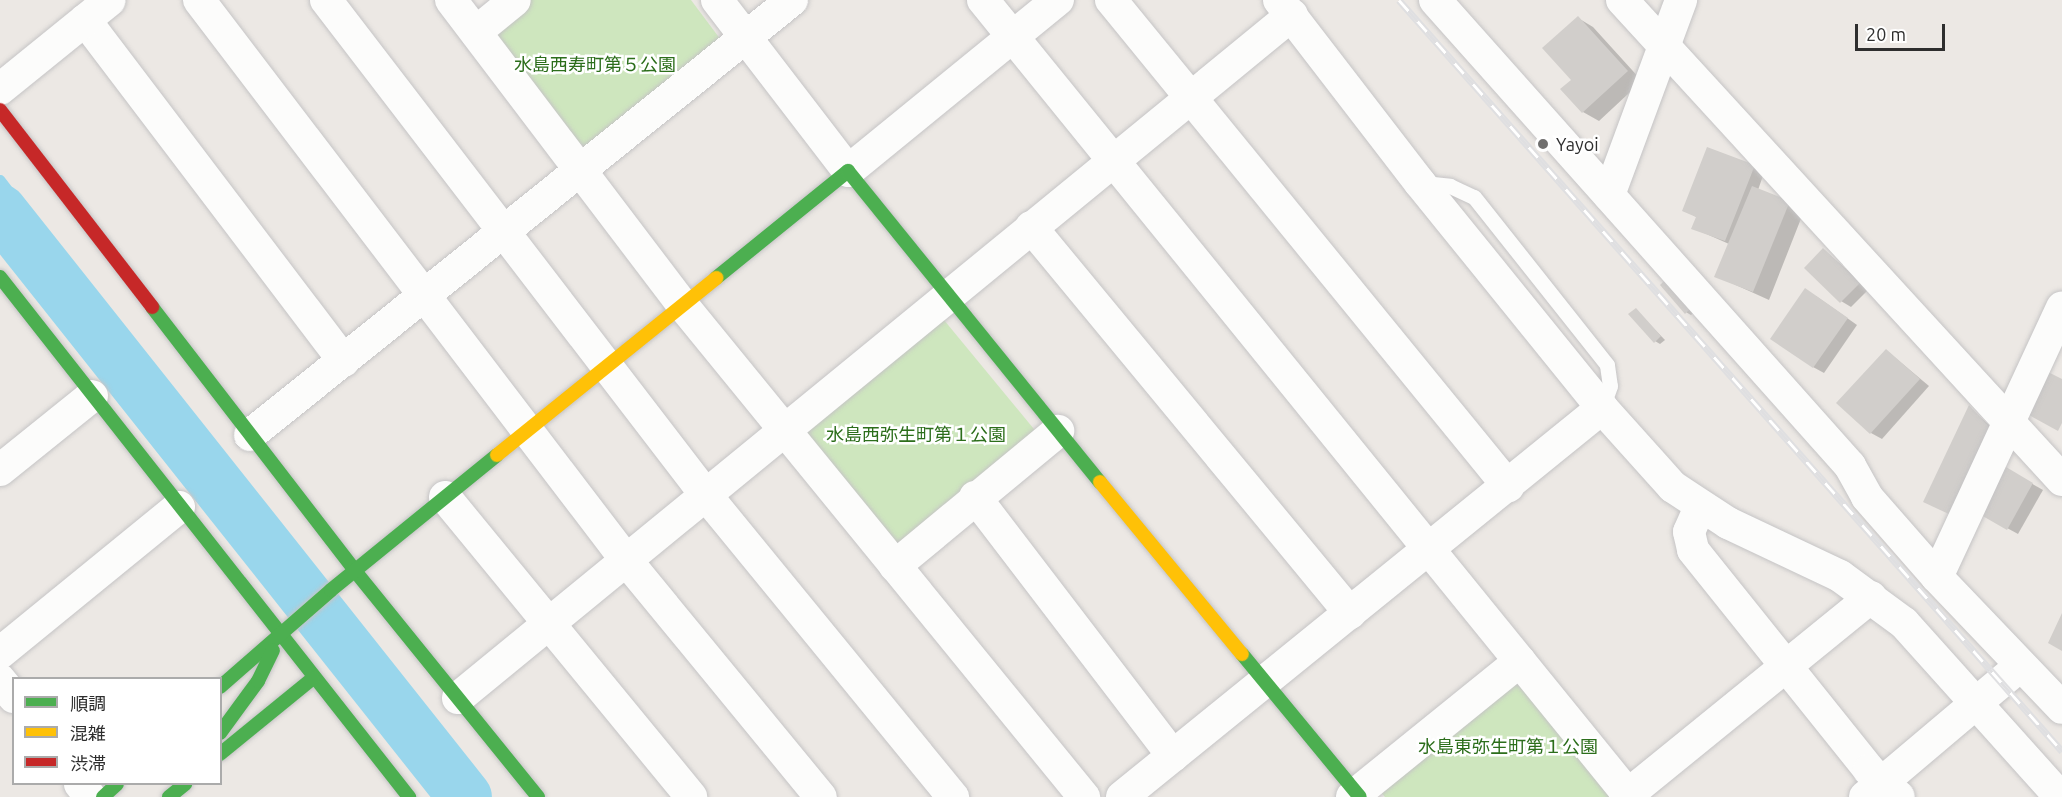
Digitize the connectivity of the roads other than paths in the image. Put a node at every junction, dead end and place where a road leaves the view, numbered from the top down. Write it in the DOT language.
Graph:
graph roads {
  1 [pos="110,0"];
  2 [pos="199,0"];
  3 [pos="326,0"];
  4 [pos="451,0"];
  5 [pos="515,0"];
  6 [pos="717,0"];
  7 [pos="792,0"];
  8 [pos="983,0"];
  9 [pos="1058,0"];
  10 [pos="1111,0"];
  11 [pos="1435,0"];
  12 [pos="1622,0"];
  13 [pos="1681,0"];
  14 [pos="1286,8"];
  15 [pos="85,20"];
  16 [pos="476,32"];
  17 [pos="746,38"];
  18 [pos="1012,38"];
  19 [pos="1665,45"];
  20 [pos="0,89"];
  21 [pos="1192,97"];
  22 [pos="0,110"];
  23 [pos="1112,160"];
  24 [pos="581,171"];
  25 [pos="848,171"];
  26 [pos="1609,195"];
  27 [pos="1031,227"];
  28 [pos="505,232"];
  29 [pos="1,282"];
  30 [pos="945,295"];
  31 [pos="425,297"];
  32 [pos="681,303"];
  33 [pos="2062,308"];
  34 [pos="2051,360"];
  35 [pos="344,361"];
  36 [pos="606,364"];
  37 [pos="92,396"];
  38 [pos="1602,408"];
  39 [pos="2007,421"];
  40 [pos="526,430"];
  41 [pos="783,430"];
  42 [pos="1058,431"];
  43 [pos="250,435"];
  44 [pos="0,471"];
  45 [pos="2062,480"];
  46 [pos="1508,486"];
  47 [pos="705,494"];
  48 [pos="445,497"];
  49 [pos="975,497"];
  50 [pos="178,507"];
  51 [pos="1700,507"];
  52 [pos="1429,549"];
  53 [pos="626,560"];
  54 [pos="895,566"];
  55 [pos="355,571"];
  56 [pos="1938,577"];
  57 [pos="1871,597"];
  58 [pos="1350,613"];
  59 [pos="549,623"];
  60 [pos="278,634"];
  61 [pos="0,652"];
  62 [pos="1520,661"];
  63 [pos="1788,667"];
  64 [pos="2019,667"];
  65 [pos="312,679"];
  66 [pos="0,680"];
  67 [pos="1264,682"];
  68 [pos="222,685"];
  69 [pos="12,695"];
  70 [pos="458,698"];
  71 [pos="1978,702"];
  72 [pos="2062,708"];
  73 [pos="222,730"];
  74 [pos="222,752"];
  75 [pos="1173,756"];
  76 [pos="115,785"];
  77 [pos="183,785"];
  78 [pos="1882,792"];
  79 [pos="1356,796"];
  80 [pos="1628,796"];
  81 [pos="103,797"];
  82 [pos="169,797"];
  83 [pos="409,797"];
  84 [pos="538,797"];
  85 [pos="692,797"];
  86 [pos="821,797"];
  87 [pos="953,797"];
  88 [pos="1084,797"];
  89 [pos="1122,797"];
  90 [pos="2060,797"];
  1 -- 15 [label="street"];
  2 -- 31 [label="street"];
  3 -- 28 [label="street"];
  4 -- 16 [label="street"];
  5 -- 16 [label="street"];
  6 -- 17 [label="street"];
  7 -- 17 [label="street"];
  8 -- 18 [label="street"];
  9 -- 18 [label="street"];
  10 -- 21 [label="street"];
  11 -- 26 [label="street"];
  12 -- 19 [label="street"];
  13 -- 19 [label="street"];
  14 -- 21 [label="street"];
  14 -- 38 [label="street"];
  15 -- 20 [label="street"];
  15 -- 35 [label="street"];
  16 -- 24 [label="street"];
  17 -- 24 [label="street"];
  17 -- 25 [label="street"];
  18 -- 23 [label="street"];
  18 -- 25 [label="street"];
  19 -- 26 [label="street"];
  19 -- 39 [label="street"];
  21 -- 23 [label="street"];
  21 -- 46 [label="street"];
  22 -- 43 [label="street"];
  23 -- 27 [label="street"];
  23 -- 52 [label="street"];
  24 -- 28 [label="street"];
  24 -- 32 [label="street"];
  25 -- 30 [label="street"];
  25 -- 32 [label="street"];
  26 -- 56 [label="street"];
  27 -- 30 [label="street"];
  27 -- 58 [label="street"];
  28 -- 31 [label="street"];
  28 -- 36 [label="street"];
  29 -- 37 [label="street"];
  30 -- 41 [label="street"];
  30 -- 42 [label="street"];
  31 -- 35 [label="street"];
  31 -- 40 [label="street"];
  32 -- 36 [label="street"];
  32 -- 41 [label="street"];
  33 -- 34 [label="street"];
  34 -- 39 [label="street"];
  35 -- 43 [label="street"];
  36 -- 40 [label="street"];
  36 -- 47 [label="street"];
  37 -- 44 [label="street"];
  37 -- 50 [label="street"];
  38 -- 46 [label="street"];
  38 -- 51 [label="street"];
  39 -- 45 [label="street"];
  39 -- 56 [label="street"];
  40 -- 48 [label="street"];
  40 -- 53 [label="street"];
  41 -- 47 [label="street"];
  41 -- 54 [label="street"];
  42 -- 49 [label="street"];
  42 -- 67 [label="street"];
  43 -- 55 [label="street"];
  46 -- 52 [label="street"];
  47 -- 53 [label="street"];
  47 -- 87 [label="street"];
  48 -- 55 [label="street"];
  48 -- 59 [label="street"];
  49 -- 54 [label="street"];
  49 -- 75 [label="street"];
  50 -- 60 [label="street"];
  50 -- 61 [label="street"];
  51 -- 57 [label="street"];
  51 -- 63 [label="street"];
  52 -- 58 [label="street"];
  52 -- 62 [label="street"];
  53 -- 59 [label="street"];
  53 -- 86 [label="street"];
  54 -- 88 [label="street"];
  55 -- 60 [label="street"];
  55 -- 70 [label="street"];
  56 -- 64 [label="street"];
  57 -- 63 [label="street"];
  57 -- 71 [label="street"];
  58 -- 67 [label="street"];
  59 -- 70 [label="street"];
  59 -- 85 [label="street"];
  60 -- 65 [label="street"];
  60 -- 68 [label="street"];
  60 -- 73 [label="street"];
  62 -- 79 [label="street"];
  62 -- 80 [label="street"];
  63 -- 78 [label="street"];
  63 -- 80 [label="street"];
  64 -- 71 [label="street"];
  64 -- 72 [label="street"];
  65 -- 74 [label="street"];
  65 -- 83 [label="street"];
  66 -- 69 [label="street"];
  67 -- 75 [label="street"];
  67 -- 79 [label="street"];
  70 -- 84 [label="street"];
  71 -- 78 [label="street"];
  71 -- 90 [label="street"];
  75 -- 89 [label="street"];
  76 -- 81 [label="street"];
  77 -- 82 [label="street"];
}
